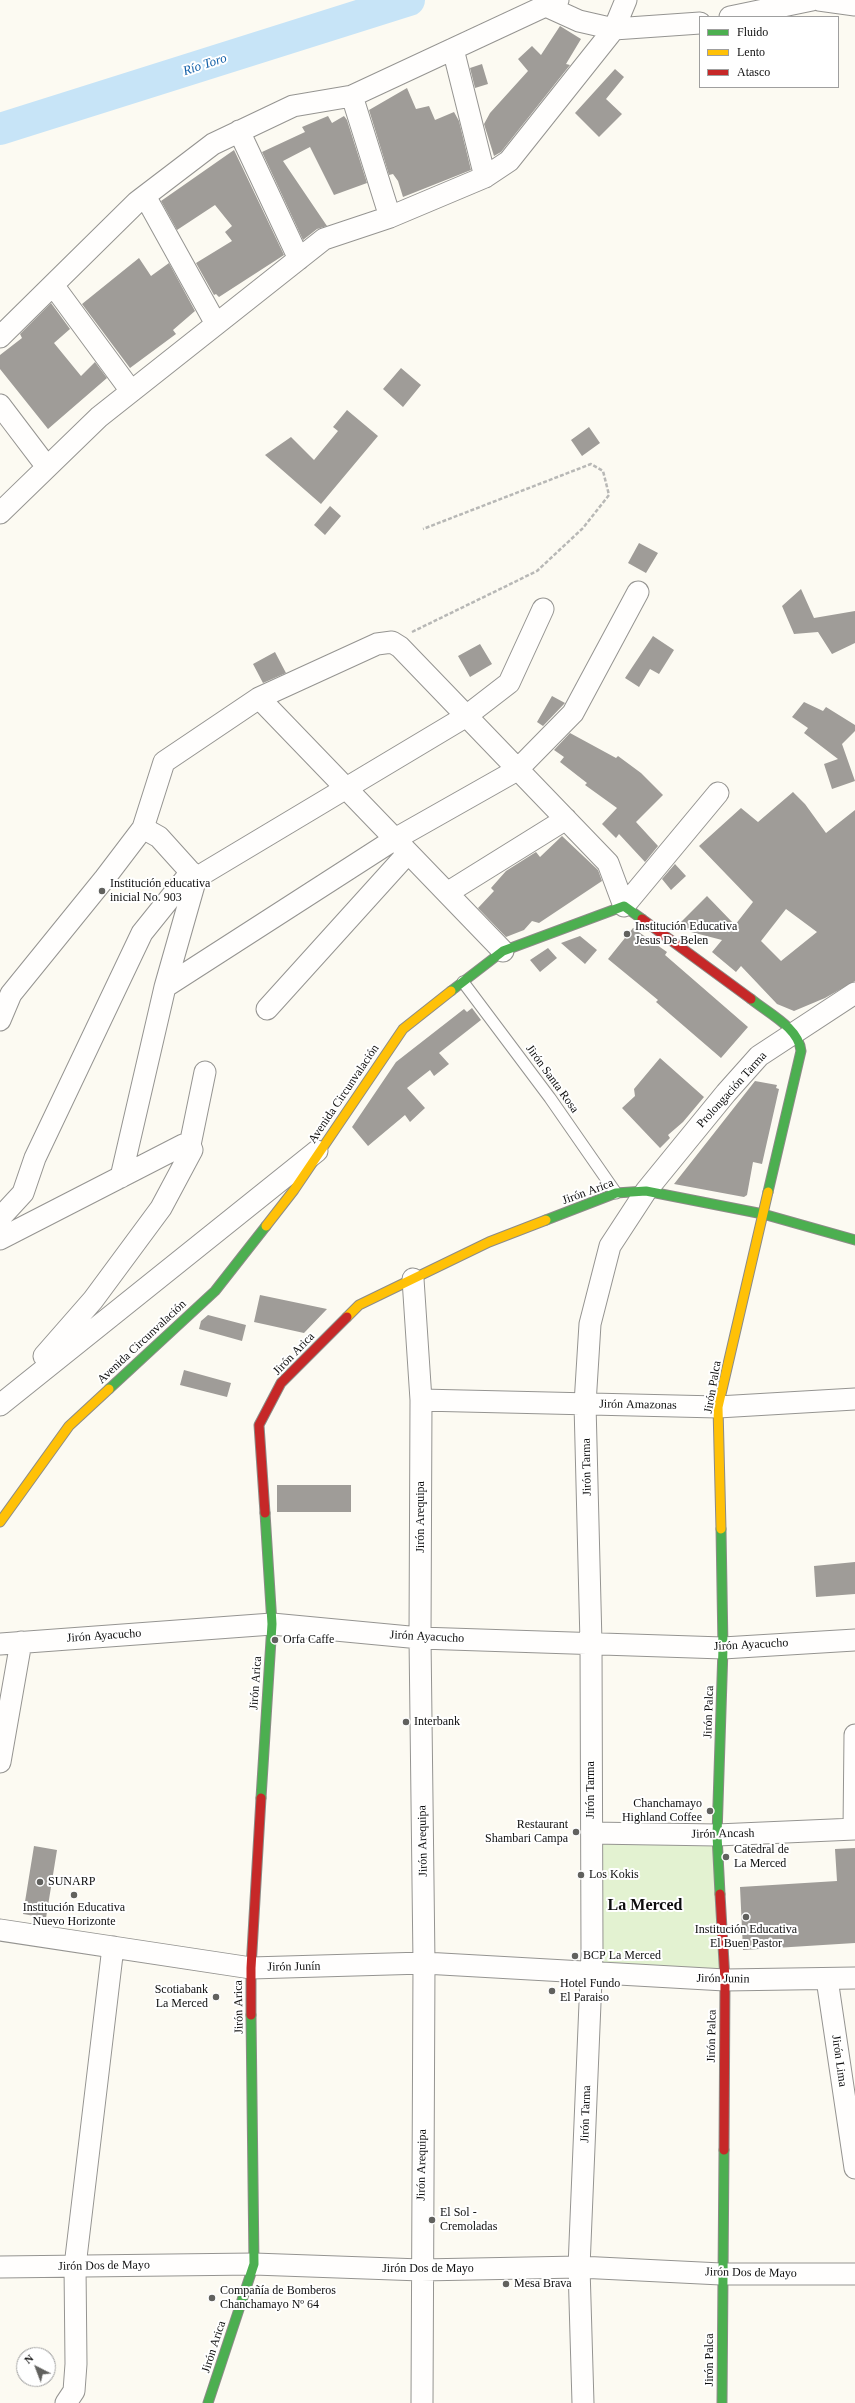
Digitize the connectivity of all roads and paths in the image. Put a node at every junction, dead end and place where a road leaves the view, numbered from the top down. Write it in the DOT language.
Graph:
graph roads {
  1 [pos="626,0"];
  2 [pos="812,0"];
  3 [pos="819,0"];
  4 [pos="552,3"];
  5 [pos="855,6"];
  6 [pos="735,16"];
  7 [pos="699,23"];
  8 [pos="614,28"];
  9 [pos="453,50"];
  10 [pos="352,96"];
  11 [pos="239,131"];
  12 [pos="485,176"];
  13 [pos="145,196"];
  14 [pos="390,217"];
  15 [pos="299,258"];
  16 [pos="53,285"];
  17 [pos="216,324"];
  18 [pos="0,337"];
  19 [pos="131,391"];
  20 [pos="0,405"];
  21 [pos="47,467"];
  22 [pos="0,513"];
  23 [pos="422,529"];
  24 [pos="638,592"];
  25 [pos="543,609"];
  26 [pos="392,642"];
  27 [pos="259,698"];
  28 [pos="465,717"];
  29 [pos="517,770"];
  30 [pos="346,789"];
  31 [pos="718,794"];
  32 [pos="566,819"];
  33 [pos="143,828"];
  34 [pos="402,846"];
  35 [pos="194,876"];
  36 [pos="447,893"];
  37 [pos="624,906"];
  38 [pos="503,951"];
  39 [pos="463,982"];
  40 [pos="165,987"];
  41 [pos="855,993"];
  42 [pos="5,996"];
  43 [pos="267,1009"];
  44 [pos="0,1020"];
  45 [pos="793,1032"];
  46 [pos="206,1072"];
  47 [pos="190,1145"];
  48 [pos="324,1146"];
  49 [pos="121,1177"];
  50 [pos="646,1191"];
  51 [pos="616,1193"];
  52 [pos="763,1214"];
  53 [pos="0,1218"];
  54 [pos="0,1239"];
  55 [pos="855,1240"];
  56 [pos="413,1279"];
  57 [pos="32,1378"];
  58 [pos="855,1399"];
  59 [pos="421,1400"];
  60 [pos="0,1404"];
  61 [pos="585,1404"];
  62 [pos="718,1407"];
  63 [pos="0,1522"];
  64 [pos="272,1624"];
  65 [pos="420,1638"];
  66 [pos="855,1640"];
  67 [pos="21,1642"];
  68 [pos="591,1643"];
  69 [pos="0,1644"];
  70 [pos="723,1648"];
  71 [pos="855,1734"];
  72 [pos="0,1762"];
  73 [pos="855,1829"];
  74 [pos="592,1833"];
  75 [pos="717,1835"];
  76 [pos="0,1930"];
  77 [pos="113,1947"];
  78 [pos="424,1963"];
  79 [pos="251,1968"];
  80 [pos="591,1973"];
  81 [pos="855,1978"];
  82 [pos="827,1979"];
  83 [pos="724,1980"];
  84 [pos="855,2168"];
  85 [pos="254,2264"];
  86 [pos="75,2266"];
  87 [pos="0,2267"];
  88 [pos="579,2267"];
  89 [pos="421,2270"];
  90 [pos="721,2274"];
  91 [pos="855,2274"];
  92 [pos="66,2403"];
  93 [pos="208,2403"];
  94 [pos="422,2403"];
  95 [pos="583,2403"];
  96 [pos="722,2403"];
  1 -- 8 [label="street"];
  2 -- 6 [label="street"];
  3 -- 5 [label="street"];
  4 -- 8 [label="street"];
  4 -- 9 [label="street"];
  7 -- 8 [label="street"];
  8 -- 12 [label="street"];
  9 -- 10 [label="street"];
  9 -- 12 [label="street"];
  10 -- 11 [label="street"];
  10 -- 14 [label="street"];
  11 -- 13 [label="street"];
  11 -- 15 [label="street"];
  12 -- 14 [label="street"];
  13 -- 16 [label="street"];
  13 -- 17 [label="street"];
  14 -- 15 [label="street"];
  15 -- 17 [label="street"];
  16 -- 18 [label="street"];
  16 -- 19 [label="street"];
  17 -- 19 [label="street"];
  19 -- 21 [label="street"];
  20 -- 21 [label="street"];
  21 -- 22 [label="street"];
  23 -- 26 [label="path"];
  24 -- 29 [label="street"];
  25 -- 28 [label="street"];
  26 -- 27 [label="street"];
  26 -- 28 [label="street"];
  27 -- 30 [label="street"];
  27 -- 33 [label="street"];
  28 -- 29 [label="street"];
  28 -- 30 [label="street"];
  29 -- 32 [label="street"];
  29 -- 34 [label="street"];
  30 -- 34 [label="street"];
  30 -- 35 [label="street"];
  31 -- 37 [label="street"];
  32 -- 36 [label="street"];
  32 -- 37 [label="street"];
  33 -- 35 [label="street"];
  33 -- 42 [label="street"];
  34 -- 36 [label="street"];
  34 -- 40 [label="street"];
  34 -- 43 [label="street"];
  35 -- 40 [label="street"];
  35 -- 53 [label="street"];
  36 -- 38 [label="street"];
  37 -- 38 [label="street, Avenida Circunvalación"];
  37 -- 45 [label="street"];
  38 -- 39 [label="street, Avenida Circunvalación"];
  39 -- 48 [label="street, Avenida Circunvalación"];
  39 -- 51 [label="lane, Jirón Santa Rosa"];
  40 -- 49 [label="street"];
  41 -- 45 [label="street, Prolongación Tarma"];
  42 -- 44 [label="street"];
  45 -- 50 [label="street, Prolongación Tarma"];
  45 -- 52 [label="street, Jirón Palca"];
  46 -- 47 [label="street"];
  47 -- 49 [label="street"];
  47 -- 57 [label="street"];
  48 -- 57 [label="street"];
  48 -- 63 [label="street, Avenida Circunvalación"];
  49 -- 54 [label="street"];
  50 -- 51 [label="street, Jirón Arica"];
  50 -- 52 [label="street, Jirón Arica"];
  50 -- 61 [label="street, Jirón Tarma"];
  51 -- 56 [label="street, Jirón Arica"];
  52 -- 55 [label="street, Jirón Arica"];
  52 -- 62 [label="street, Jirón Palca"];
  56 -- 59 [label="street, Jirón Arequipa"];
  56 -- 64 [label="street, Jirón Arica"];
  57 -- 60 [label="street"];
  58 -- 62 [label="street, Jirón Amazonas"];
  59 -- 61 [label="street, Jirón Amazonas"];
  59 -- 65 [label="street, Jirón Arequipa"];
  61 -- 62 [label="street, Jirón Amazonas"];
  61 -- 68 [label="street, Jirón Tarma"];
  62 -- 70 [label="street, Jirón Palca"];
  64 -- 65 [label="street, Jirón Ayacucho"];
  64 -- 67 [label="street, Jirón Ayacucho"];
  64 -- 79 [label="street, Jirón Arica"];
  65 -- 68 [label="street, Jirón Ayacucho"];
  65 -- 78 [label="street, Jirón Arequipa"];
  66 -- 70 [label="street, Jirón Ayacucho"];
  67 -- 69 [label="street, Jirón Ayacucho"];
  67 -- 72 [label="street"];
  68 -- 70 [label="street, Jirón Ayacucho"];
  68 -- 74 [label="street, Jirón Tarma"];
  70 -- 75 [label="street, Jirón Palca"];
  71 -- 73 [label="street"];
  73 -- 75 [label="street, Jirón Ancash"];
  74 -- 75 [label="street, Jirón Ancash"];
  74 -- 80 [label="street, Jirón Tarma"];
  75 -- 83 [label="street, Jirón Palca"];
  76 -- 77 [label="street, Jirón Junín"];
  77 -- 79 [label="street, Jirón Junín"];
  77 -- 86 [label="street"];
  78 -- 79 [label="street, Jirón Junín"];
  78 -- 80 [label="street, Jirón Junín"];
  78 -- 89 [label="street, Jirón Arequipa"];
  79 -- 85 [label="street, Jirón Arica"];
  80 -- 83 [label="street, Jirón Junin"];
  80 -- 88 [label="street, Jirón Tarma"];
  81 -- 82 [label="street, Jirón Junin"];
  82 -- 83 [label="street, Jirón Junin"];
  82 -- 84 [label="street, Jirón Lima"];
  83 -- 90 [label="street, Jirón Palca"];
  85 -- 86 [label="street, Jirón Dos de Mayo"];
  85 -- 89 [label="street, Jirón Dos de Mayo"];
  85 -- 93 [label="street, Jirón Arica"];
  86 -- 87 [label="street, Jirón Dos de Mayo"];
  86 -- 92 [label="street"];
  88 -- 89 [label="street, Jirón Dos de Mayo"];
  88 -- 90 [label="street, Jirón Dos de Mayo"];
  88 -- 95 [label="street, Jirón Tarma"];
  89 -- 94 [label="street, Jirón Arequipa"];
  90 -- 91 [label="street, Jirón Dos de Mayo"];
  90 -- 96 [label="street, Jirón Palca"];
}
